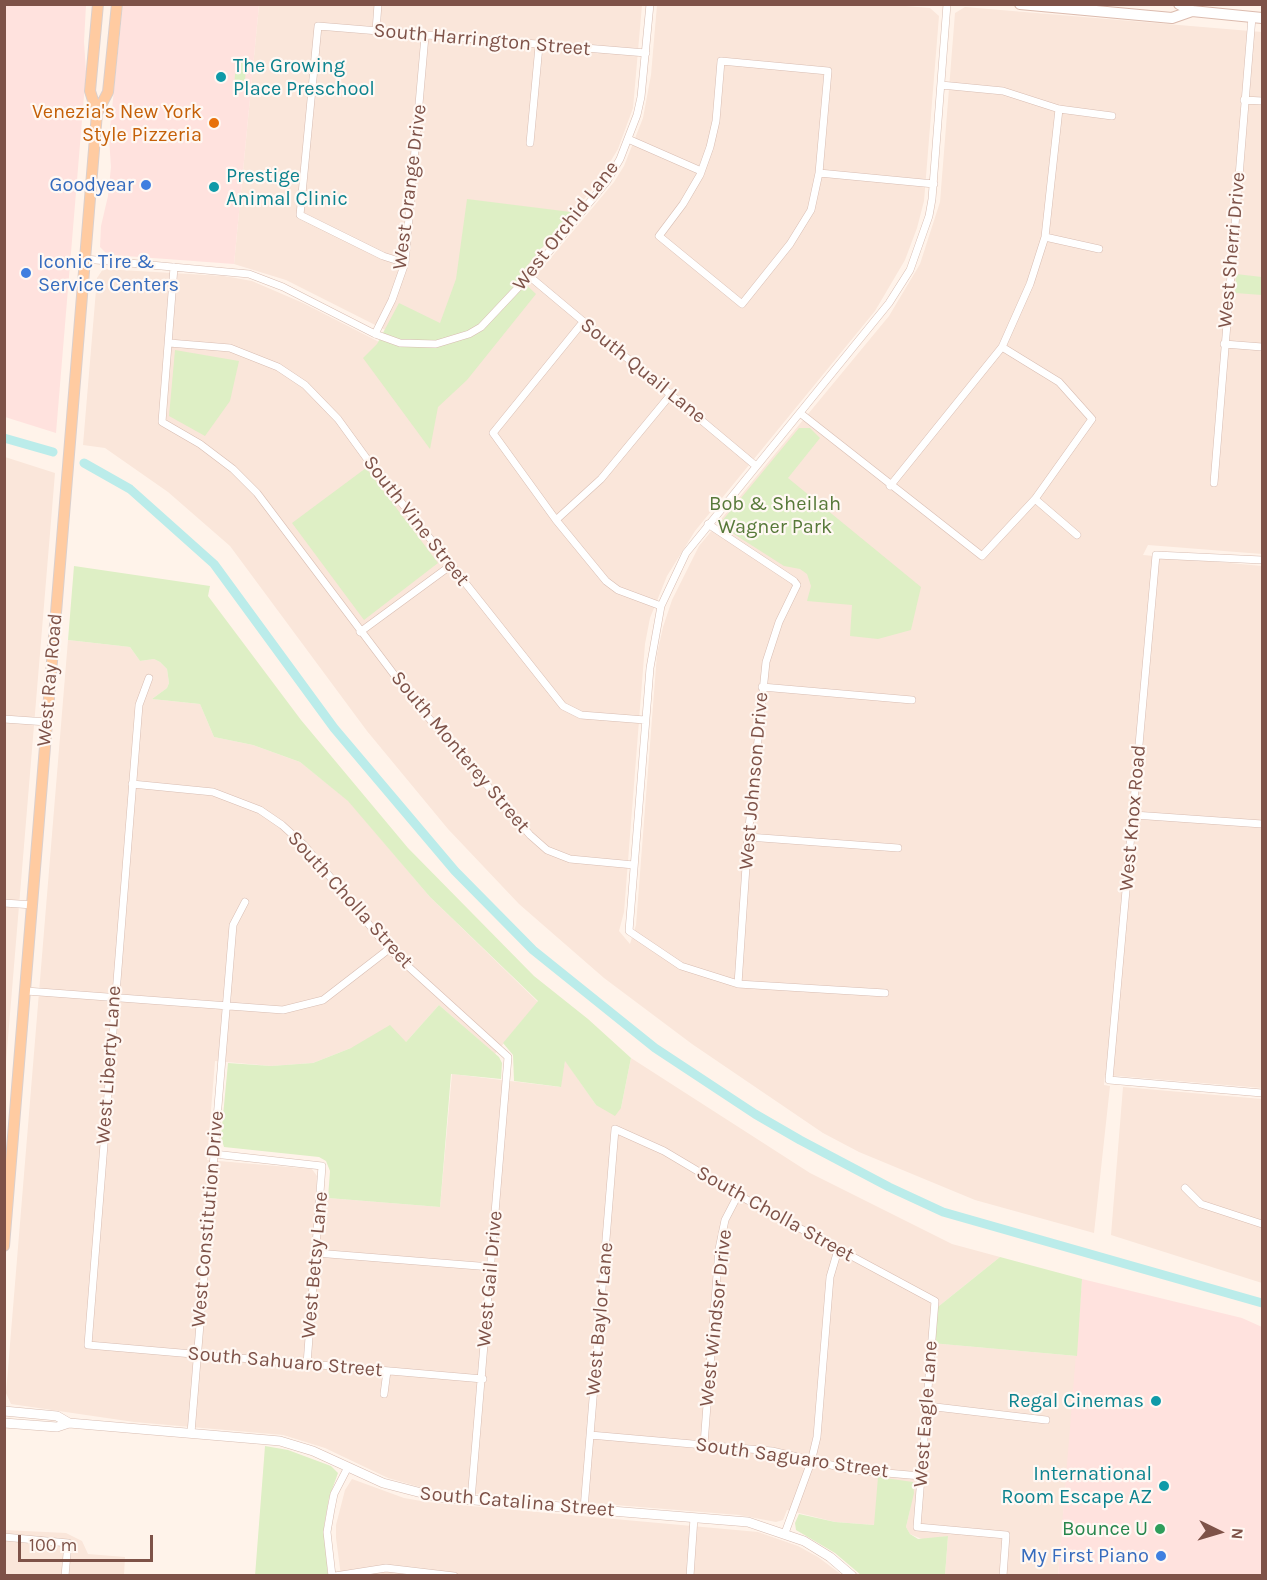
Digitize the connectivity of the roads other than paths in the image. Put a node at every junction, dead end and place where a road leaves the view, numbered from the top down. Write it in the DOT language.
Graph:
graph roads {
  1 [pos="98,4"];
  2 [pos="117,4"];
  3 [pos="378,4"];
  4 [pos="650,4"];
  5 [pos="947,4"];
  6 [pos="1020,4"];
  7 [pos="1179,4"];
  8 [pos="1192,11"];
  9 [pos="1257,17"];
  10 [pos="376,31"];
  11 [pos="426,36"];
  12 [pos="539,46"];
  13 [pos="646,54"];
  14 [pos="941,85"];
  15 [pos="1244,100"];
  16 [pos="1263,101"];
  17 [pos="1059,109"];
  18 [pos="97,113"];
  19 [pos="1112,116"];
  20 [pos="628,139"];
  21 [pos="530,143"];
  22 [pos="701,171"];
  23 [pos="819,173"];
  24 [pos="934,184"];
  25 [pos="1045,237"];
  26 [pos="1099,249"];
  27 [pos="85,260"];
  28 [pos="405,263"];
  29 [pos="174,267"];
  30 [pos="529,276"];
  31 [pos="583,322"];
  32 [pos="375,334"];
  33 [pos="169,343"];
  34 [pos="1224,344"];
  35 [pos="1002,347"];
  36 [pos="1263,347"];
  37 [pos="672,393"];
  38 [pos="800,413"];
  39 [pos="756,466"];
  40 [pos="1214,483"];
  41 [pos="890,486"];
  42 [pos="1035,499"];
  43 [pos="556,520"];
  44 [pos="708,524"];
  45 [pos="1077,535"];
  46 [pos="1263,560"];
  47 [pos="450,566"];
  48 [pos="661,606"];
  49 [pos="360,632"];
  50 [pos="149,678"];
  51 [pos="762,687"];
  52 [pos="912,700"];
  53 [pos="4,719"];
  54 [pos="645,720"];
  55 [pos="46,722"];
  56 [pos="132,784"];
  57 [pos="1134,815"];
  58 [pos="1263,824"];
  59 [pos="748,837"];
  60 [pos="898,848"];
  61 [pos="634,865"];
  62 [pos="245,902"];
  63 [pos="4,903"];
  64 [pos="33,905"];
  65 [pos="389,949"];
  66 [pos="738,984"];
  67 [pos="26,991"];
  68 [pos="885,993"];
  69 [pos="114,997"];
  70 [pos="227,1006"];
  71 [pos="508,1057"];
  72 [pos="1263,1093"];
  73 [pos="615,1129"];
  74 [pos="214,1154"];
  75 [pos="1185,1188"];
  76 [pos="738,1195"];
  77 [pos="1263,1224"];
  78 [pos="4,1246"];
  79 [pos="838,1250"];
  80 [pos="316,1253"];
  81 [pos="491,1267"];
  82 [pos="934,1301"];
  83 [pos="88,1346"];
  84 [pos="197,1355"];
  85 [pos="307,1364"];
  86 [pos="387,1371"];
  87 [pos="483,1379"];
  88 [pos="384,1394"];
  89 [pos="927,1406"];
  90 [pos="4,1411"];
  91 [pos="1046,1420"];
  92 [pos="4,1423"];
  93 [pos="69,1423"];
  94 [pos="191,1433"];
  95 [pos="590,1435"];
  96 [pos="704,1444"];
  97 [pos="812,1462"];
  98 [pos="348,1467"];
  99 [pos="921,1476"];
  100 [pos="471,1500"];
  101 [pos="584,1509"];
  102 [pos="694,1518"];
  103 [pos="785,1533"];
  104 [pos="4,1537"];
  105 [pos="65,1575"];
  106 [pos="334,1575"];
  107 [pos="454,1575"];
  108 [pos="690,1575"];
  109 [pos="852,1575"];
  110 [pos="1003,1575"];
  1 -- 18 [label="main road, West Ray Road"];
  2 -- 18 [label="main road, West Ray Road"];
  3 -- 10 [label="street"];
  4 -- 13 [label="street, West Orchid Lane"];
  5 -- 14 [label="street"];
  6 -- 8 [label="main road"];
  7 -- 8 [label="main road"];
  8 -- 9 [label="main road"];
  9 -- 15 [label="street, West Sherri Drive"];
  10 -- 11 [label="street, South Harrington Street"];
  10 -- 28 [label="street, South Harrington Street"];
  11 -- 12 [label="street, South Harrington Street"];
  11 -- 28 [label="street, West Orange Drive"];
  12 -- 13 [label="street, South Harrington Street"];
  12 -- 21 [label="street"];
  13 -- 20 [label="street, West Orchid Lane"];
  14 -- 17 [label="street"];
  14 -- 24 [label="street"];
  15 -- 16 [label="street"];
  15 -- 34 [label="street, West Sherri Drive"];
  17 -- 19 [label="street"];
  17 -- 25 [label="street"];
  18 -- 27 [label="main road, West Ray Road"];
  20 -- 22 [label="street"];
  20 -- 30 [label="street, West Orchid Lane"];
  22 -- 23 [label="street"];
  22 -- 23 [label="street"];
  23 -- 24 [label="street"];
  24 -- 38 [label="street"];
  25 -- 26 [label="street"];
  25 -- 35 [label="street"];
  27 -- 29 [label="street"];
  27 -- 55 [label="main road, West Ray Road"];
  28 -- 32 [label="street, West Orange Drive"];
  29 -- 32 [label="street"];
  29 -- 33 [label="street"];
  30 -- 31 [label="street, South Quail Lane"];
  30 -- 32 [label="street, West Orchid Lane"];
  31 -- 37 [label="street, South Quail Lane"];
  31 -- 43 [label="street"];
  33 -- 47 [label="street, South Vine Street"];
  33 -- 49 [label="street, South Monterey Street"];
  34 -- 36 [label="street"];
  34 -- 40 [label="street, West Sherri Drive"];
  35 -- 41 [label="street"];
  35 -- 42 [label="street"];
  37 -- 39 [label="street, South Quail Lane"];
  37 -- 43 [label="street"];
  38 -- 39 [label="street"];
  38 -- 41 [label="street"];
  39 -- 44 [label="street"];
  41 -- 42 [label="street"];
  42 -- 45 [label="street"];
  43 -- 48 [label="street"];
  44 -- 48 [label="street"];
  44 -- 51 [label="street, West Johnson Drive"];
  46 -- 57 [label="street, West Knox Road"];
  47 -- 49 [label="street"];
  47 -- 54 [label="street, South Vine Street"];
  48 -- 54 [label="street"];
  49 -- 61 [label="street, South Monterey Street"];
  50 -- 56 [label="street, West Liberty Lane"];
  51 -- 52 [label="street"];
  51 -- 59 [label="street, West Johnson Drive"];
  53 -- 55 [label="street"];
  54 -- 61 [label="street"];
  55 -- 64 [label="main road, West Ray Road"];
  56 -- 65 [label="street, South Cholla Street"];
  56 -- 69 [label="street, West Liberty Lane"];
  57 -- 58 [label="street"];
  57 -- 72 [label="street, West Knox Road"];
  59 -- 60 [label="street"];
  59 -- 66 [label="street, West Johnson Drive"];
  61 -- 66 [label="street"];
  62 -- 70 [label="street, West Constitution Drive"];
  63 -- 64 [label="street"];
  64 -- 67 [label="main road, West Ray Road"];
  65 -- 70 [label="street"];
  65 -- 71 [label="street, South Cholla Street"];
  66 -- 68 [label="street"];
  67 -- 69 [label="street"];
  67 -- 78 [label="main road, West Ray Road"];
  69 -- 70 [label="street"];
  69 -- 83 [label="street, West Liberty Lane"];
  70 -- 74 [label="street, West Constitution Drive"];
  71 -- 81 [label="street, West Gail Drive"];
  73 -- 76 [label="street, South Cholla Street"];
  73 -- 95 [label="street, West Baylor Lane"];
  74 -- 80 [label="street, West Betsy Lane"];
  74 -- 84 [label="street, West Constitution Drive"];
  75 -- 77 [label="street"];
  76 -- 79 [label="street, South Cholla Street"];
  76 -- 96 [label="street, West Windsor Drive"];
  79 -- 82 [label="street, South Cholla Street"];
  79 -- 97 [label="street"];
  80 -- 81 [label="street"];
  80 -- 85 [label="street, West Betsy Lane"];
  81 -- 87 [label="street, West Gail Drive"];
  82 -- 89 [label="street, West Eagle Lane"];
  83 -- 84 [label="street, South Sahuaro Street"];
  84 -- 85 [label="street, South Sahuaro Street"];
  84 -- 94 [label="street, West Constitution Drive"];
  85 -- 86 [label="street, South Sahuaro Street"];
  86 -- 87 [label="street, South Sahuaro Street"];
  86 -- 88 [label="street"];
  87 -- 100 [label="street, West Gail Drive"];
  89 -- 91 [label="street"];
  89 -- 99 [label="street, West Eagle Lane"];
  90 -- 93 [label="street, South Catalina Street"];
  92 -- 93 [label="street, South Catalina Street"];
  93 -- 94 [label="street, South Catalina Street"];
  94 -- 98 [label="street, South Catalina Street"];
  95 -- 96 [label="street, South Saguaro Street"];
  95 -- 101 [label="street, West Baylor Lane"];
  96 -- 97 [label="street, South Saguaro Street"];
  97 -- 99 [label="street, South Saguaro Street"];
  97 -- 103 [label="street"];
  98 -- 100 [label="street, South Catalina Street"];
  98 -- 106 [label="street"];
  99 -- 110 [label="street, West Eagle Lane"];
  100 -- 101 [label="street, South Catalina Street"];
  101 -- 102 [label="street, South Catalina Street"];
  102 -- 103 [label="street, South Catalina Street"];
  102 -- 108 [label="street"];
  103 -- 109 [label="street, South Catalina Street"];
  104 -- 105 [label="street"];
  106 -- 107 [label="street"];
}
